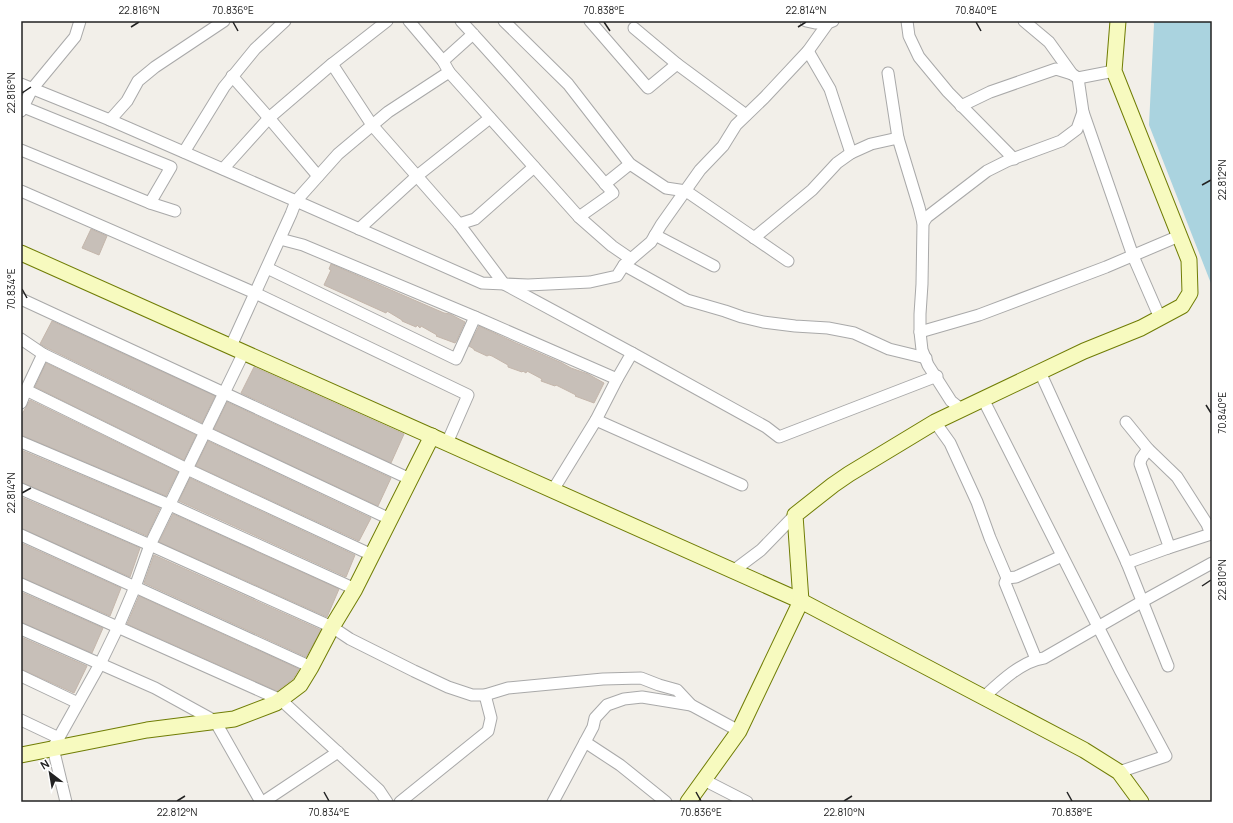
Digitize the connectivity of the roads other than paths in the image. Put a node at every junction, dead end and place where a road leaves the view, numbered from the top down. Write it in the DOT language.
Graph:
graph roads {
  1 [pos="80,21"];
  2 [pos="224,21"];
  3 [pos="285,21"];
  4 [pos="387,21"];
  5 [pos="409,21"];
  6 [pos="461,21"];
  7 [pos="504,21"];
  8 [pos="590,21"];
  9 [pos="806,21"];
  10 [pos="907,21"];
  11 [pos="1024,21"];
  12 [pos="1118,21"];
  13 [pos="830,22"];
  14 [pos="634,28"];
  15 [pos="473,34"];
  16 [pos="808,51"];
  17 [pos="443,61"];
  18 [pos="332,64"];
  19 [pos="677,64"];
  20 [pos="1114,71"];
  21 [pos="449,72"];
  22 [pos="888,73"];
  23 [pos="232,76"];
  24 [pos="1075,76"];
  25 [pos="21,84"];
  26 [pos="32,89"];
  27 [pos="961,106"];
  28 [pos="22,108"];
  29 [pos="1083,112"];
  30 [pos="746,115"];
  31 [pos="269,118"];
  32 [pos="490,118"];
  33 [pos="110,120"];
  34 [pos="372,125"];
  35 [pos="898,138"];
  36 [pos="21,150"];
  37 [pos="184,152"];
  38 [pos="851,153"];
  39 [pos="1014,159"];
  40 [pos="630,164"];
  41 [pos="534,167"];
  42 [pos="223,169"];
  43 [pos="318,176"];
  44 [pos="417,176"];
  45 [pos="605,184"];
  46 [pos="21,191"];
  47 [pos="686,191"];
  48 [pos="296,201"];
  49 [pos="150,203"];
  50 [pos="175,211"];
  51 [pos="578,217"];
  52 [pos="923,223"];
  53 [pos="459,224"];
  54 [pos="359,229"];
  55 [pos="655,235"];
  56 [pos="1179,236"];
  57 [pos="754,238"];
  58 [pos="280,239"];
  59 [pos="21,253"];
  60 [pos="1133,256"];
  61 [pos="628,262"];
  62 [pos="788,262"];
  63 [pos="714,266"];
  64 [pos="267,268"];
  65 [pos="504,284"];
  66 [pos="255,293"];
  67 [pos="21,299"];
  68 [pos="475,317"];
  69 [pos="1160,318"];
  70 [pos="920,332"];
  71 [pos="21,339"];
  72 [pos="237,349"];
  73 [pos="632,353"];
  74 [pos="43,354"];
  75 [pos="926,358"];
  76 [pos="1040,372"];
  77 [pos="937,376"];
  78 [pos="617,379"];
  79 [pos="26,390"];
  80 [pos="224,393"];
  81 [pos="983,399"];
  82 [pos="21,403"];
  83 [pos="961,409"];
  84 [pos="596,420"];
  85 [pos="936,422"];
  86 [pos="1126,422"];
  87 [pos="205,432"];
  88 [pos="432,436"];
  89 [pos="21,442"];
  90 [pos="447,443"];
  91 [pos="1148,449"];
  92 [pos="187,469"];
  93 [pos="410,479"];
  94 [pos="742,486"];
  95 [pos="21,489"];
  96 [pos="553,490"];
  97 [pos="170,505"];
  98 [pos="795,515"];
  99 [pos="390,519"];
  100 [pos="21,535"];
  101 [pos="1211,536"];
  102 [pos="150,545"];
  103 [pos="1168,548"];
  104 [pos="372,555"];
  105 [pos="1062,556"];
  106 [pos="1127,563"];
  107 [pos="1212,563"];
  108 [pos="733,570"];
  109 [pos="1007,578"];
  110 [pos="21,584"];
  111 [pos="135,587"];
  112 [pos="355,589"];
  113 [pos="801,600"];
  114 [pos="1143,601"];
  115 [pos="118,627"];
  116 [pos="332,627"];
  117 [pos="1098,628"];
  118 [pos="21,629"];
  119 [pos="1036,659"];
  120 [pos="100,664"];
  121 [pos="1168,666"];
  122 [pos="311,667"];
  123 [pos="21,676"];
  124 [pos="485,695"];
  125 [pos="984,697"];
  126 [pos="281,700"];
  127 [pos="78,703"];
  128 [pos="691,705"];
  129 [pos="21,720"];
  130 [pos="215,721"];
  131 [pos="739,731"];
  132 [pos="585,742"];
  133 [pos="56,743"];
  134 [pos="338,752"];
  135 [pos="21,755"];
  136 [pos="1119,772"];
  137 [pos="704,780"];
  138 [pos="66,802"];
  139 [pos="262,802"];
  140 [pos="387,802"];
  141 [pos="400,802"];
  142 [pos="553,802"];
  143 [pos="666,802"];
  144 [pos="688,802"];
  145 [pos="747,802"];
  146 [pos="1141,802"];
  1 -- 26 [label="street"];
  2 -- 33 [label="street"];
  3 -- 23 [label="street"];
  4 -- 18 [label="street"];
  5 -- 17 [label="street"];
  6 -- 15 [label="street"];
  7 -- 40 [label="street"];
  8 -- 19 [label="street"];
  9 -- 13 [label="street"];
  10 -- 27 [label="street"];
  11 -- 24 [label="street"];
  12 -- 20 [label="street"];
  13 -- 16 [label="street"];
  14 -- 19 [label="street"];
  15 -- 17 [label="street"];
  15 -- 45 [label="street"];
  16 -- 30 [label="street"];
  16 -- 38 [label="street"];
  17 -- 21 [label="street"];
  18 -- 31 [label="street"];
  18 -- 34 [label="street"];
  19 -- 30 [label="street"];
  20 -- 24 [label="street"];
  20 -- 56 [label="street"];
  21 -- 32 [label="street"];
  21 -- 34 [label="street"];
  22 -- 35 [label="street"];
  23 -- 31 [label="street"];
  23 -- 37 [label="street"];
  24 -- 27 [label="street"];
  24 -- 29 [label="street"];
  25 -- 26 [label="street"];
  26 -- 28 [label="street"];
  26 -- 33 [label="street"];
  27 -- 39 [label="street"];
  28 -- 49 [label="street"];
  29 -- 39 [label="street"];
  29 -- 60 [label="street"];
  30 -- 47 [label="street"];
  31 -- 42 [label="street"];
  31 -- 43 [label="street"];
  32 -- 41 [label="street"];
  32 -- 44 [label="street"];
  33 -- 37 [label="street"];
  34 -- 43 [label="street"];
  34 -- 44 [label="street"];
  35 -- 38 [label="street"];
  35 -- 52 [label="street"];
  36 -- 49 [label="street"];
  37 -- 42 [label="street"];
  38 -- 57 [label="street"];
  39 -- 52 [label="street"];
  40 -- 45 [label="street"];
  40 -- 47 [label="street"];
  41 -- 51 [label="street"];
  41 -- 53 [label="street"];
  42 -- 48 [label="street"];
  43 -- 48 [label="street"];
  44 -- 53 [label="street"];
  44 -- 54 [label="street"];
  45 -- 51 [label="street"];
  46 -- 66 [label="street"];
  47 -- 55 [label="street"];
  47 -- 57 [label="street"];
  48 -- 54 [label="street"];
  48 -- 58 [label="street"];
  49 -- 50 [label="street"];
  51 -- 61 [label="street"];
  52 -- 70 [label="street"];
  53 -- 65 [label="street"];
  54 -- 65 [label="street"];
  55 -- 61 [label="street"];
  55 -- 63 [label="street"];
  56 -- 60 [label="street"];
  56 -- 69 [label="street"];
  57 -- 62 [label="street"];
  58 -- 64 [label="street"];
  58 -- 68 [label="street"];
  59 -- 72 [label="street"];
  60 -- 69 [label="street"];
  60 -- 70 [label="street"];
  61 -- 65 [label="street"];
  61 -- 75 [label="street"];
  64 -- 66 [label="street"];
  64 -- 68 [label="street"];
  65 -- 73 [label="street"];
  66 -- 72 [label="street"];
  66 -- 90 [label="street"];
  67 -- 80 [label="street"];
  68 -- 78 [label="street"];
  69 -- 76 [label="street"];
  70 -- 75 [label="street"];
  71 -- 74 [label="street"];
  72 -- 80 [label="street"];
  72 -- 88 [label="street"];
  73 -- 77 [label="street"];
  73 -- 78 [label="street"];
  74 -- 79 [label="street"];
  74 -- 87 [label="street"];
  75 -- 77 [label="street"];
  76 -- 81 [label="street"];
  76 -- 106 [label="street"];
  77 -- 83 [label="street"];
  78 -- 84 [label="street"];
  79 -- 82 [label="street"];
  79 -- 92 [label="street"];
  80 -- 87 [label="street"];
  80 -- 93 [label="street"];
  81 -- 83 [label="street"];
  81 -- 105 [label="street"];
  83 -- 85 [label="street"];
  84 -- 94 [label="street"];
  84 -- 96 [label="street"];
  85 -- 98 [label="street"];
  85 -- 109 [label="street"];
  86 -- 91 [label="street"];
  87 -- 92 [label="street"];
  87 -- 99 [label="street"];
  88 -- 90 [label="street"];
  88 -- 93 [label="street"];
  89 -- 97 [label="street"];
  90 -- 96 [label="street"];
  91 -- 101 [label="street"];
  91 -- 103 [label="street"];
  92 -- 97 [label="street"];
  92 -- 104 [label="street"];
  93 -- 99 [label="street"];
  95 -- 102 [label="street"];
  96 -- 108 [label="street"];
  97 -- 102 [label="street"];
  97 -- 112 [label="street"];
  98 -- 108 [label="street"];
  98 -- 113 [label="street"];
  99 -- 104 [label="street"];
  100 -- 111 [label="street"];
  101 -- 103 [label="street"];
  102 -- 111 [label="street"];
  102 -- 116 [label="street"];
  103 -- 106 [label="street"];
  104 -- 112 [label="street"];
  105 -- 109 [label="street"];
  105 -- 117 [label="street"];
  106 -- 114 [label="street"];
  107 -- 114 [label="street"];
  108 -- 113 [label="street"];
  109 -- 119 [label="street"];
  110 -- 115 [label="street"];
  111 -- 115 [label="street"];
  111 -- 122 [label="street"];
  112 -- 116 [label="street"];
  113 -- 125 [label="street"];
  113 -- 131 [label="street"];
  114 -- 117 [label="street"];
  114 -- 121 [label="street"];
  115 -- 120 [label="street"];
  115 -- 126 [label="street"];
  116 -- 122 [label="street"];
  116 -- 124 [label="street"];
  117 -- 119 [label="street"];
  117 -- 136 [label="street"];
  118 -- 120 [label="street"];
  119 -- 125 [label="street"];
  120 -- 127 [label="street"];
  120 -- 130 [label="street"];
  122 -- 126 [label="street"];
  123 -- 127 [label="street"];
  124 -- 128 [label="street"];
  124 -- 141 [label="street"];
  125 -- 136 [label="street"];
  126 -- 130 [label="street"];
  126 -- 134 [label="street"];
  127 -- 133 [label="street"];
  128 -- 131 [label="street"];
  128 -- 132 [label="street"];
  129 -- 133 [label="street"];
  130 -- 133 [label="street"];
  130 -- 139 [label="street"];
  131 -- 137 [label="street"];
  132 -- 142 [label="street"];
  132 -- 143 [label="street"];
  133 -- 135 [label="street"];
  133 -- 138 [label="street"];
  134 -- 139 [label="street"];
  134 -- 140 [label="street"];
  136 -- 146 [label="street"];
  137 -- 144 [label="street"];
  137 -- 145 [label="street"];
}
